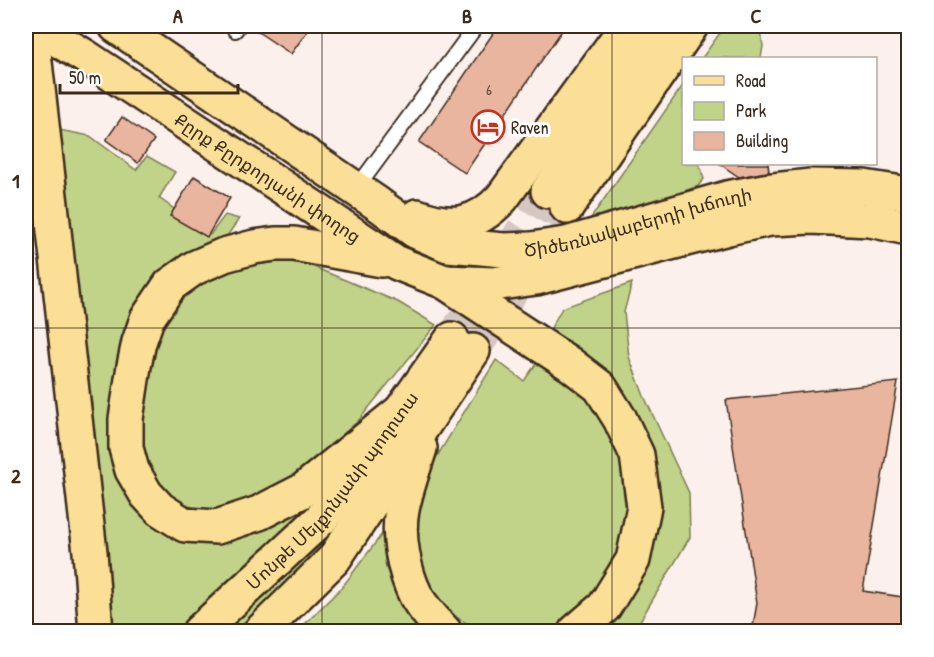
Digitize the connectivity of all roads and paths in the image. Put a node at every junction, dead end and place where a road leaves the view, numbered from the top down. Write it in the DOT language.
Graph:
graph roads {
  1 [pos="35,26"];
  2 [pos="116,26"];
  3 [pos="476,26"];
  4 [pos="627,26"];
  5 [pos="660,26"];
  6 [pos="691,26"];
  7 [pos="26,37"];
  8 [pos="909,171"];
  9 [pos="864,187"];
  10 [pos="909,194"];
  11 [pos="367,196"];
  12 [pos="909,228"];
  13 [pos="397,263"];
  14 [pos="445,282"];
  15 [pos="462,345"];
  16 [pos="415,414"];
  17 [pos="96,632"];
  18 [pos="199,632"];
  19 [pos="260,632"];
  20 [pos="445,632"];
  21 [pos="575,632"];
  1 -- 13 [label="main road, Քըրք Քըրքորյանի փողոց"];
  2 -- 11 [label="main road"];
  3 -- 11 [label="lane"];
  4 -- 11 [label="main road"];
  5 -- 6 [label="main road"];
  7 -- 17 [label="main road"];
  8 -- 9 [label="main road"];
  9 -- 10 [label="main road, Ծիծեռնակաբերդի խճուղի"];
  9 -- 11 [label="main road, Ծիծեռնակաբերդի խճուղի"];
  12 -- 14 [label="main road, Ծիծեռնակաբերդի խճուղի"];
  13 -- 14 [label="main road, Քըրք Քըրքորյանի փողոց"];
  13 -- 16 [label="main road"];
  14 -- 21 [label="main road"];
  15 -- 16 [label="main road, Մոնթե Մելքոնյանի պողոտա"];
  16 -- 18 [label="main road, Մոնթե Մելքոնյանի պողոտա"];
  16 -- 19 [label="main road, Մոնթե Մելքոնյանի պողոտա"];
  16 -- 20 [label="main road"];
}
